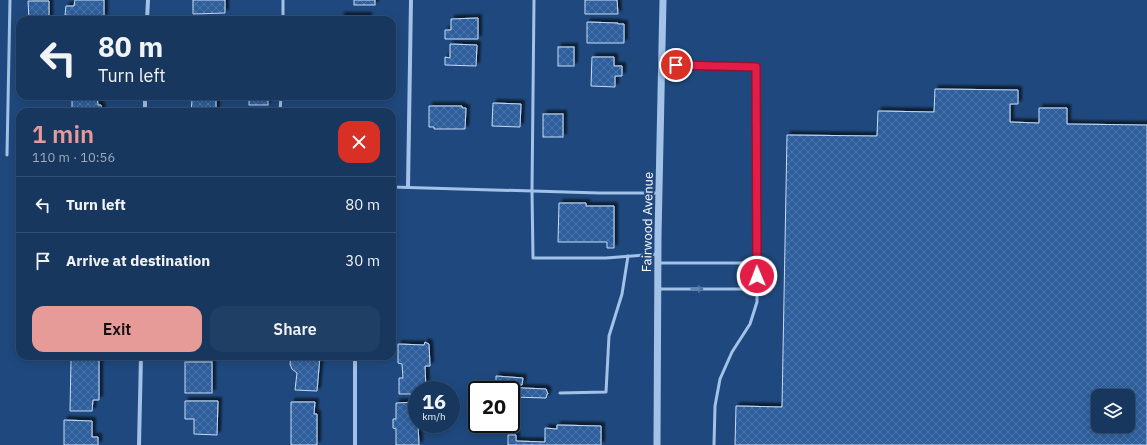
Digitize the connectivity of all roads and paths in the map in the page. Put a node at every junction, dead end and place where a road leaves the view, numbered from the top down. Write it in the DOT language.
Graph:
graph roads {
  1 [pos="10,0"];
  2 [pos="148,0"];
  3 [pos="283,0"];
  4 [pos="411,0"];
  5 [pos="534,0"];
  6 [pos="663,0"];
  7 [pos="147,16"];
  8 [pos="283,16"];
  9 [pos="662,65"];
  10 [pos="7,155"];
  11 [pos="396,187"];
  12 [pos="408,187"];
  13 [pos="532,191"];
  14 [pos="659,193"];
  15 [pos="658,254"];
  16 [pos="628,256"];
  17 [pos="658,263"];
  18 [pos="757,263"];
  19 [pos="658,289"];
  20 [pos="757,289"];
  21 [pos="141,360"];
  22 [pos="356,360"];
  23 [pos="560,393"];
  24 [pos="139,445"];
  25 [pos="355,445"];
  26 [pos="657,445"];
  27 [pos="714,445"];
  1 -- 10 [label="lane"];
  2 -- 7 [label="street"];
  3 -- 8 [label="lane"];
  4 -- 12 [label="street"];
  5 -- 13 [label="lane"];
  6 -- 9 [label="street, Fairwood Avenue"];
  9 -- 14 [label="street, Fairwood Avenue"];
  9 -- 18 [label="lane"];
  11 -- 12 [label="lane"];
  12 -- 13 [label="lane"];
  13 -- 14 [label="lane"];
  13 -- 16 [label="lane"];
  14 -- 15 [label="street, Fairwood Avenue"];
  15 -- 16 [label="lane"];
  15 -- 17 [label="street, Fairwood Avenue"];
  16 -- 23 [label="lane"];
  17 -- 18 [label="lane"];
  17 -- 19 [label="street, Fairwood Avenue"];
  18 -- 20 [label="lane"];
  19 -- 20 [label="lane, one-way"];
  19 -- 26 [label="street, Fairwood Avenue"];
  20 -- 27 [label="lane"];
  21 -- 24 [label="street"];
  22 -- 25 [label="street"];
}
